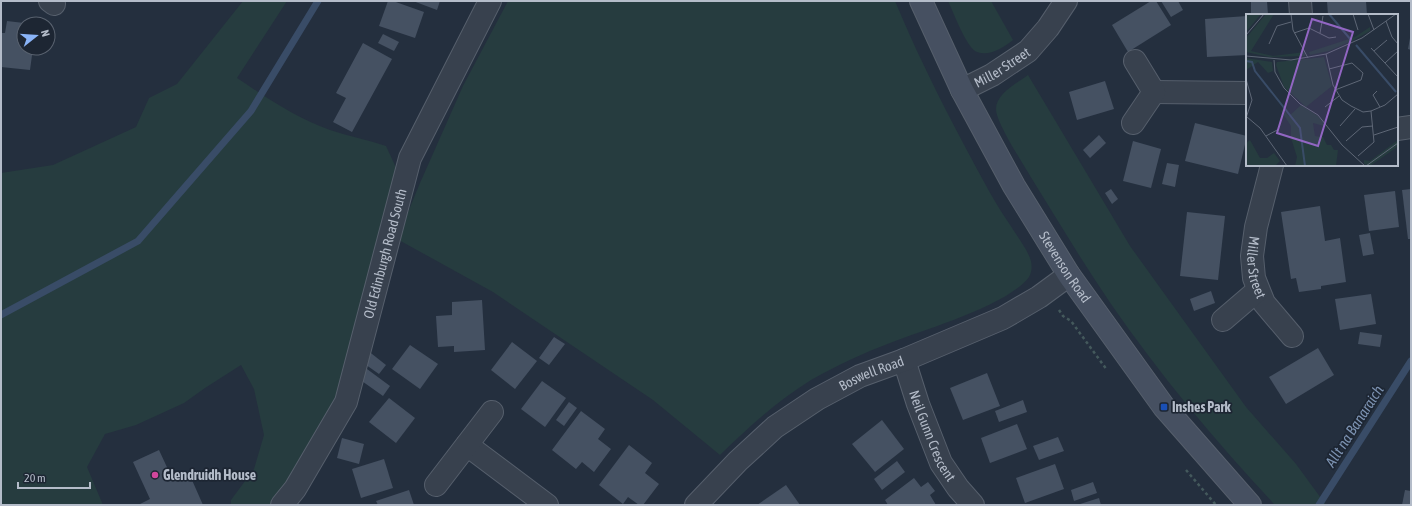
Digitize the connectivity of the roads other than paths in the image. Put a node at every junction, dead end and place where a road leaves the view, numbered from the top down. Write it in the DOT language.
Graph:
graph roads {
  1 [pos="490,1"];
  2 [pos="921,1"];
  3 [pos="1066,1"];
  4 [pos="1300,1"];
  5 [pos="1301,14"];
  6 [pos="1135,61"];
  7 [pos="962,90"];
  8 [pos="1154,92"];
  9 [pos="1246,93"];
  10 [pos="1133,123"];
  11 [pos="1411,127"];
  12 [pos="1398,130"];
  13 [pos="1272,166"];
  14 [pos="1069,274"];
  15 [pos="1258,290"];
  16 [pos="1223,320"];
  17 [pos="1292,336"];
  18 [pos="904,360"];
  19 [pos="492,412"];
  20 [pos="467,445"];
  21 [pos="436,484"];
  22 [pos="282,505"];
  23 [pos="547,505"];
  24 [pos="696,505"];
  25 [pos="973,505"];
  26 [pos="1250,505"];
  1 -- 22 [label="street, Old Edinburgh Road South"];
  2 -- 7 [label="street, Stevenson Road"];
  3 -- 7 [label="street, Miller Street"];
  4 -- 5 [label="street"];
  6 -- 8 [label="street"];
  7 -- 14 [label="street, Stevenson Road"];
  8 -- 9 [label="street"];
  8 -- 10 [label="street"];
  11 -- 12 [label="street"];
  13 -- 15 [label="street, Miller Street"];
  14 -- 18 [label="street, Boswell Road"];
  14 -- 26 [label="street, Stevenson Road"];
  15 -- 16 [label="street"];
  15 -- 17 [label="street, Miller Street"];
  18 -- 24 [label="street, Boswell Road"];
  18 -- 25 [label="street, Neil Gunn Crescent"];
  19 -- 20 [label="street"];
  20 -- 21 [label="street"];
  20 -- 23 [label="street"];
}
